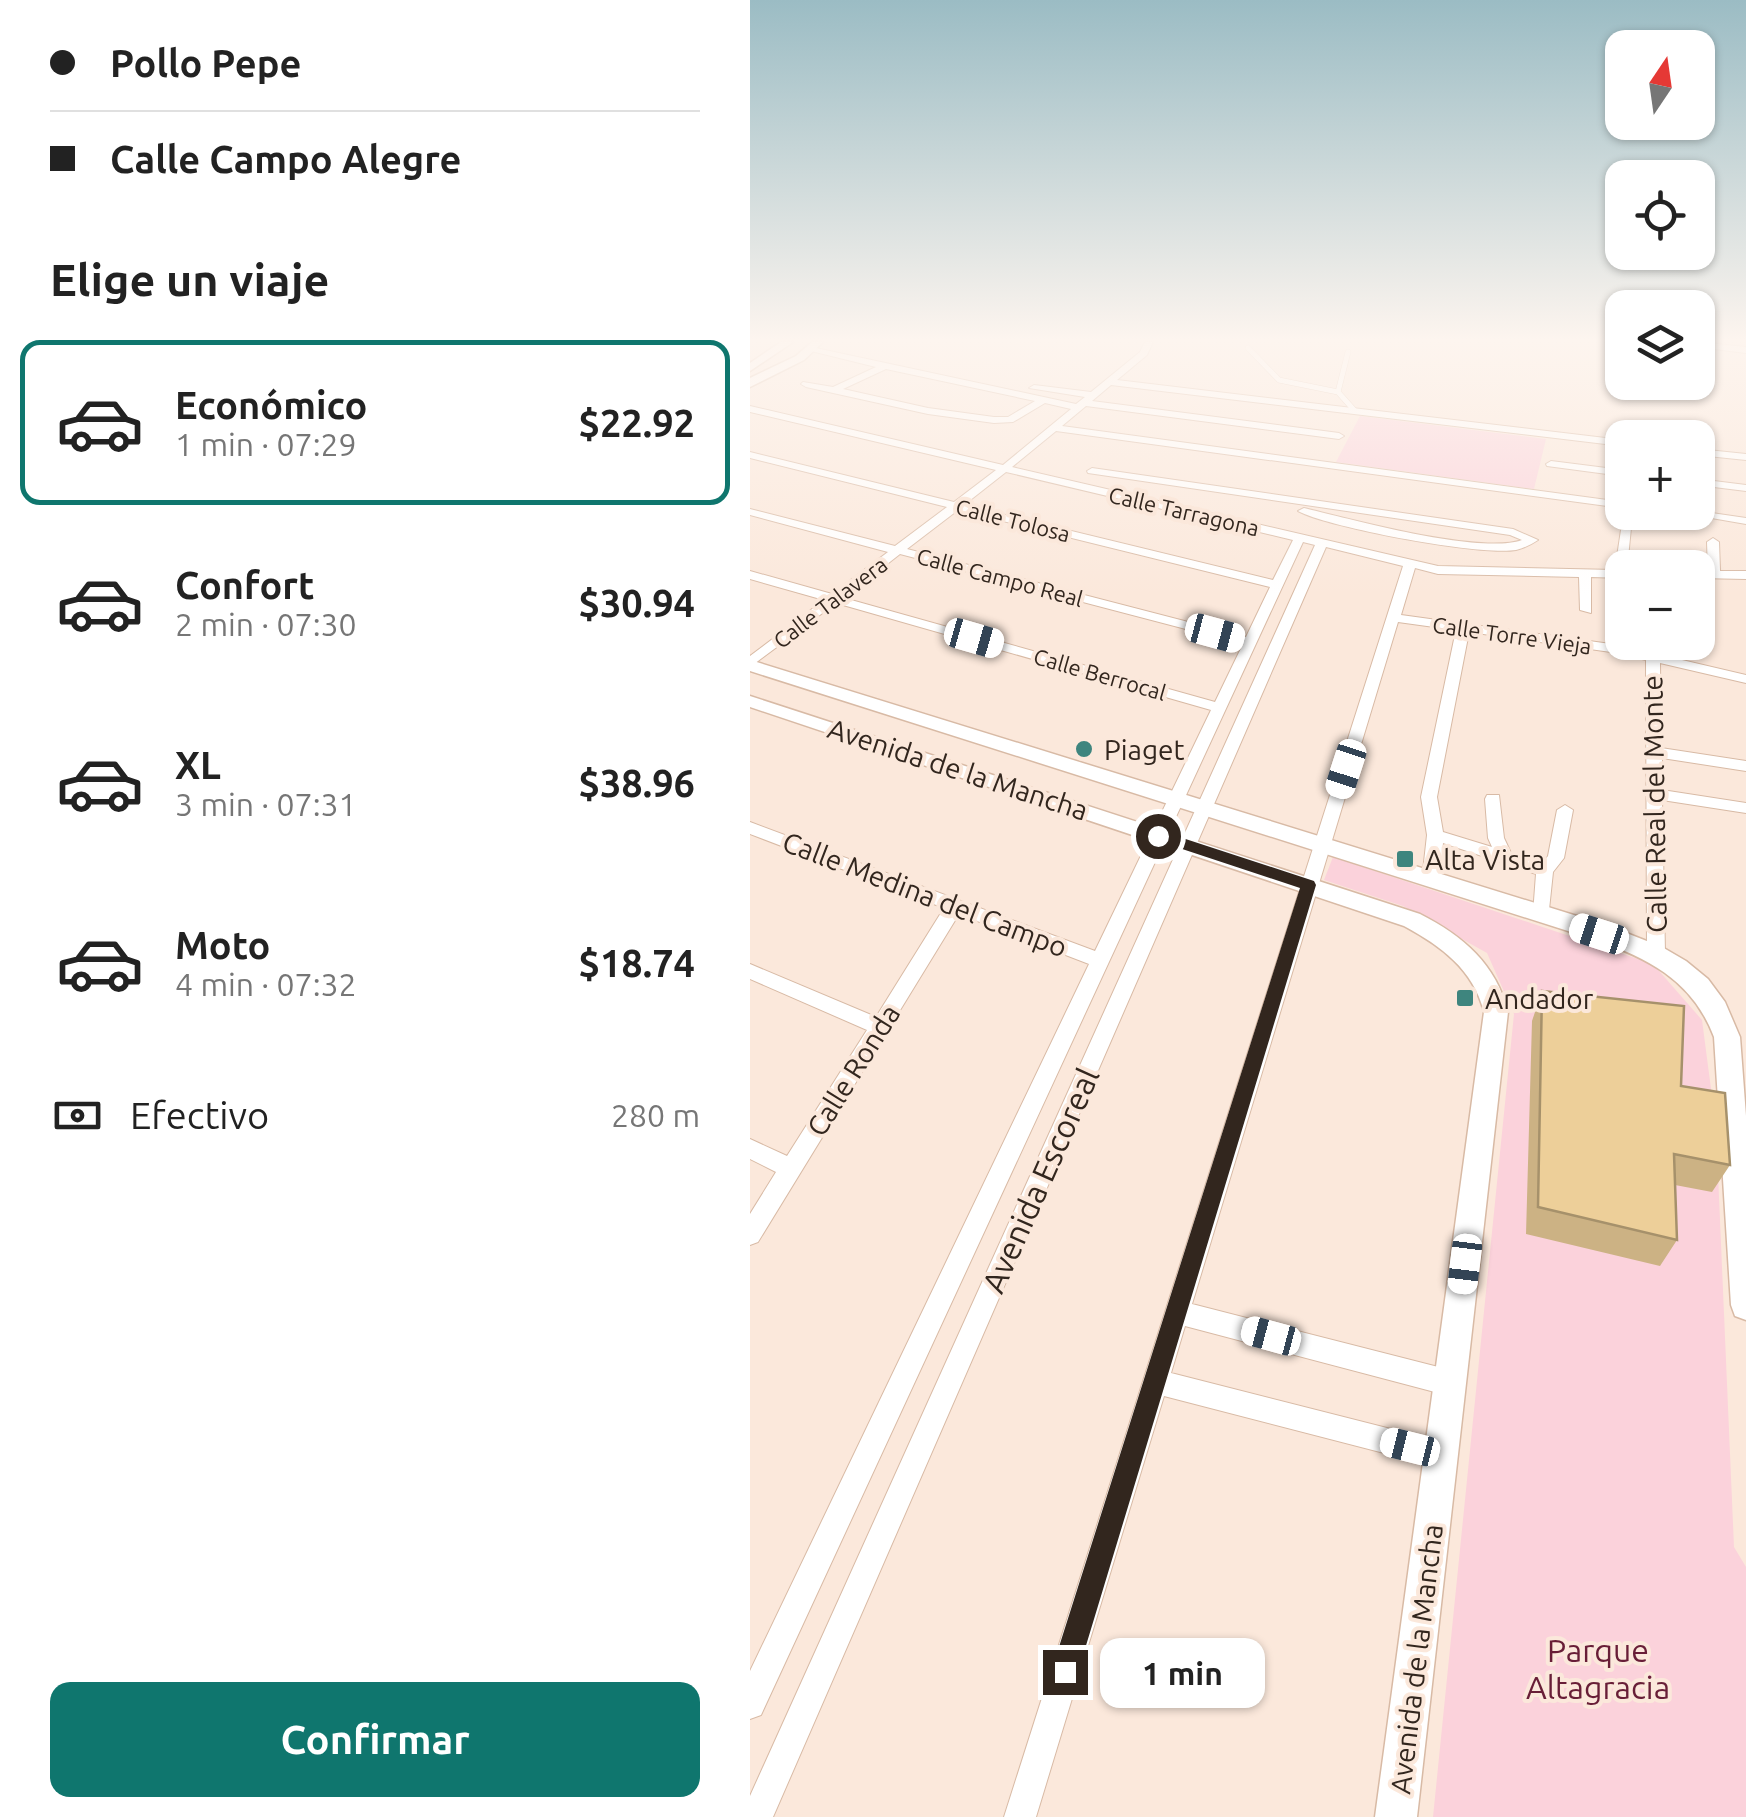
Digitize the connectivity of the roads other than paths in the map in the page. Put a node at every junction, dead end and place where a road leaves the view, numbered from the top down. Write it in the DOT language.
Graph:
graph roads {
  1 [pos="825,427"];
  2 [pos="1270,427"];
  3 [pos="1344,427"];
  4 [pos="1491,427"];
  5 [pos="1054,428"];
  6 [pos="1558,435"];
  7 [pos="1339,436"];
  8 [pos="1605,441"];
  9 [pos="1715,454"];
  10 [pos="750,456"];
  11 [pos="1105,456"];
  12 [pos="1746,457"];
  13 [pos="1324,464"];
  14 [pos="1551,464"];
  15 [pos="1004,469"];
  16 [pos="1605,471"];
  17 [pos="1715,484"];
  18 [pos="1746,488"];
  19 [pos="1544,494"];
  20 [pos="1605,502"];
  21 [pos="1286,503"];
  22 [pos="955,506"];
  23 [pos="750,512"];
  24 [pos="1715,517"];
  25 [pos="1746,521"];
  26 [pos="1627,530"];
  27 [pos="1300,537"];
  28 [pos="1436,541"];
  29 [pos="1322,542"];
  30 [pos="1714,542"];
  31 [pos="1457,545"];
  32 [pos="898,550"];
  33 [pos="1625,550"];
  34 [pos="1714,550"];
  35 [pos="1417,565"];
  36 [pos="1454,572"];
  37 [pos="1585,574"];
  38 [pos="1605,574"];
  39 [pos="1715,574"];
  40 [pos="750,575"];
  41 [pos="1746,575"];
  42 [pos="1277,585"];
  43 [pos="834,599"];
  44 [pos="1586,610"];
  45 [pos="1394,618"];
  46 [pos="1463,628"];
  47 [pos="1250,642"];
  48 [pos="1605,649"];
  49 [pos="1653,660"];
  50 [pos="1669,660"];
  51 [pos="750,664"];
  52 [pos="1746,679"];
  53 [pos="750,700"];
  54 [pos="1219,708"];
  55 [pos="1654,752"];
  56 [pos="1746,766"];
  57 [pos="1654,794"];
  58 [pos="1175,799"];
  59 [pos="1493,799"];
  60 [pos="1205,808"];
  61 [pos="1746,808"];
  62 [pos="1566,810"];
  63 [pos="750,828"];
  64 [pos="1435,835"];
  65 [pos="1158,836"];
  66 [pos="1321,845"];
  67 [pos="1188,846"];
  68 [pos="1505,857"];
  69 [pos="1545,871"];
  70 [pos="1431,880"];
  71 [pos="1308,885"];
  72 [pos="955,906"];
  73 [pos="1542,914"];
  74 [pos="1656,952"];
  75 [pos="1099,960"];
  76 [pos="750,970"];
  77 [pos="880,1026"];
  78 [pos="1738,1070"];
  79 [pos="1739,1125"];
  80 [pos="750,1148"];
  81 [pos="791,1169"];
  82 [pos="750,1234"];
  83 [pos="1746,1305"];
  84 [pos="1176,1312"];
  85 [pos="1155,1381"];
  86 [pos="1450,1383"];
  87 [pos="1442,1455"];
  88 [pos="750,1704"];
  89 [pos="757,1817"];
  90 [pos="1020,1817"];
  91 [pos="1396,1817"];
  1 -- 15 [label="street, Calle Tarragona"];
  2 -- 7 [label="street"];
  3 -- 7 [label="street"];
  4 -- 6 [label="street"];
  5 -- 13 [label="street"];
  5 -- 15 [label="street, Calle Talavera"];
  6 -- 8 [label="street"];
  6 -- 14 [label="street"];
  7 -- 13 [label="street"];
  9 -- 12 [label="street"];
  10 -- 22 [label="street, Calle Tolosa"];
  11 -- 21 [label="street"];
  13 -- 19 [label="street"];
  14 -- 16 [label="street"];
  14 -- 19 [label="street"];
  15 -- 22 [label="street, Calle Talavera"];
  15 -- 27 [label="street, Calle Tarragona"];
  17 -- 18 [label="street"];
  19 -- 20 [label="street"];
  21 -- 28 [label="street"];
  21 -- 31 [label="street"];
  22 -- 32 [label="street, Calle Talavera"];
  22 -- 42 [label="street, Calle Tolosa"];
  23 -- 32 [label="street, Calle Campo Real"];
  24 -- 25 [label="street"];
  26 -- 33 [label="street"];
  27 -- 29 [label="street, Calle Tarragona"];
  27 -- 42 [label="street, Avenida Escoreal"];
  28 -- 31 [label="street"];
  28 -- 35 [label="street"];
  29 -- 35 [label="street, Calle Tarragona"];
  29 -- 60 [label="street, Avenida Escoreal"];
  30 -- 34 [label="street"];
  31 -- 36 [label="street"];
  32 -- 43 [label="street, Calle Talavera"];
  32 -- 47 [label="street, Calle Campo Real"];
  35 -- 36 [label="street, Calle Tarragona"];
  35 -- 45 [label="street"];
  36 -- 37 [label="street, Calle Tarragona"];
  37 -- 38 [label="street, Calle Tarragona"];
  37 -- 44 [label="street"];
  39 -- 41 [label="street"];
  40 -- 43 [label="street, Calle Berrocal"];
  42 -- 47 [label="street, Avenida Escoreal"];
  43 -- 51 [label="street, Calle Talavera"];
  43 -- 54 [label="street, Calle Berrocal"];
  45 -- 46 [label="street, Calle Torre Vieja"];
  45 -- 66 [label="street"];
  46 -- 48 [label="street, Calle Torre Vieja"];
  46 -- 64 [label="street"];
  47 -- 54 [label="street, Avenida Escoreal"];
  49 -- 55 [label="street, Calle Real del Monte"];
  50 -- 52 [label="street, Calle Torre Vieja"];
  51 -- 58 [label="street, Avenida de la Mancha"];
  53 -- 65 [label="street, Avenida de la Mancha"];
  54 -- 58 [label="street, Avenida Escoreal"];
  55 -- 56 [label="street"];
  55 -- 57 [label="street, Calle Real del Monte"];
  57 -- 61 [label="street"];
  57 -- 74 [label="street, Calle Real del Monte"];
  58 -- 60 [label="street, Avenida de la Mancha"];
  58 -- 65 [label="street, Avenida Escoreal"];
  59 -- 68 [label="street"];
  60 -- 66 [label="street, Avenida de la Mancha"];
  60 -- 67 [label="street, Avenida Escoreal"];
  62 -- 69 [label="street"];
  63 -- 72 [label="street, Calle Medina del Campo"];
  64 -- 68 [label="street"];
  64 -- 70 [label="street"];
  65 -- 67 [label="street, Avenida de la Mancha"];
  65 -- 75 [label="street, Avenida Escoreal"];
  66 -- 70 [label="street, Avenida de la Mancha"];
  66 -- 71 [label="street"];
  67 -- 71 [label="street, Avenida de la Mancha"];
  67 -- 89 [label="street, Avenida Escoreal"];
  68 -- 69 [label="street"];
  69 -- 73 [label="street"];
  70 -- 73 [label="street, Avenida de la Mancha"];
  71 -- 84 [label="street"];
  71 -- 86 [label="street, Avenida de la Mancha"];
  72 -- 75 [label="street, Calle Medina del Campo"];
  72 -- 77 [label="street, Calle Ronda"];
  73 -- 74 [label="street, Avenida de la Mancha"];
  74 -- 78 [label="street, Avenida de la Mancha"];
  75 -- 88 [label="street, Avenida Escoreal"];
  76 -- 77 [label="street"];
  77 -- 81 [label="street, Calle Ronda"];
  78 -- 79 [label="street, Avenida de la Mancha"];
  79 -- 83 [label="street, Avenida de la Mancha"];
  80 -- 81 [label="street"];
  81 -- 82 [label="street, Calle Ronda"];
  84 -- 85 [label="street"];
  84 -- 86 [label="street"];
  85 -- 87 [label="street"];
  85 -- 90 [label="street"];
  86 -- 87 [label="street, Avenida de la Mancha"];
  87 -- 91 [label="street, Avenida de la Mancha"];
}
